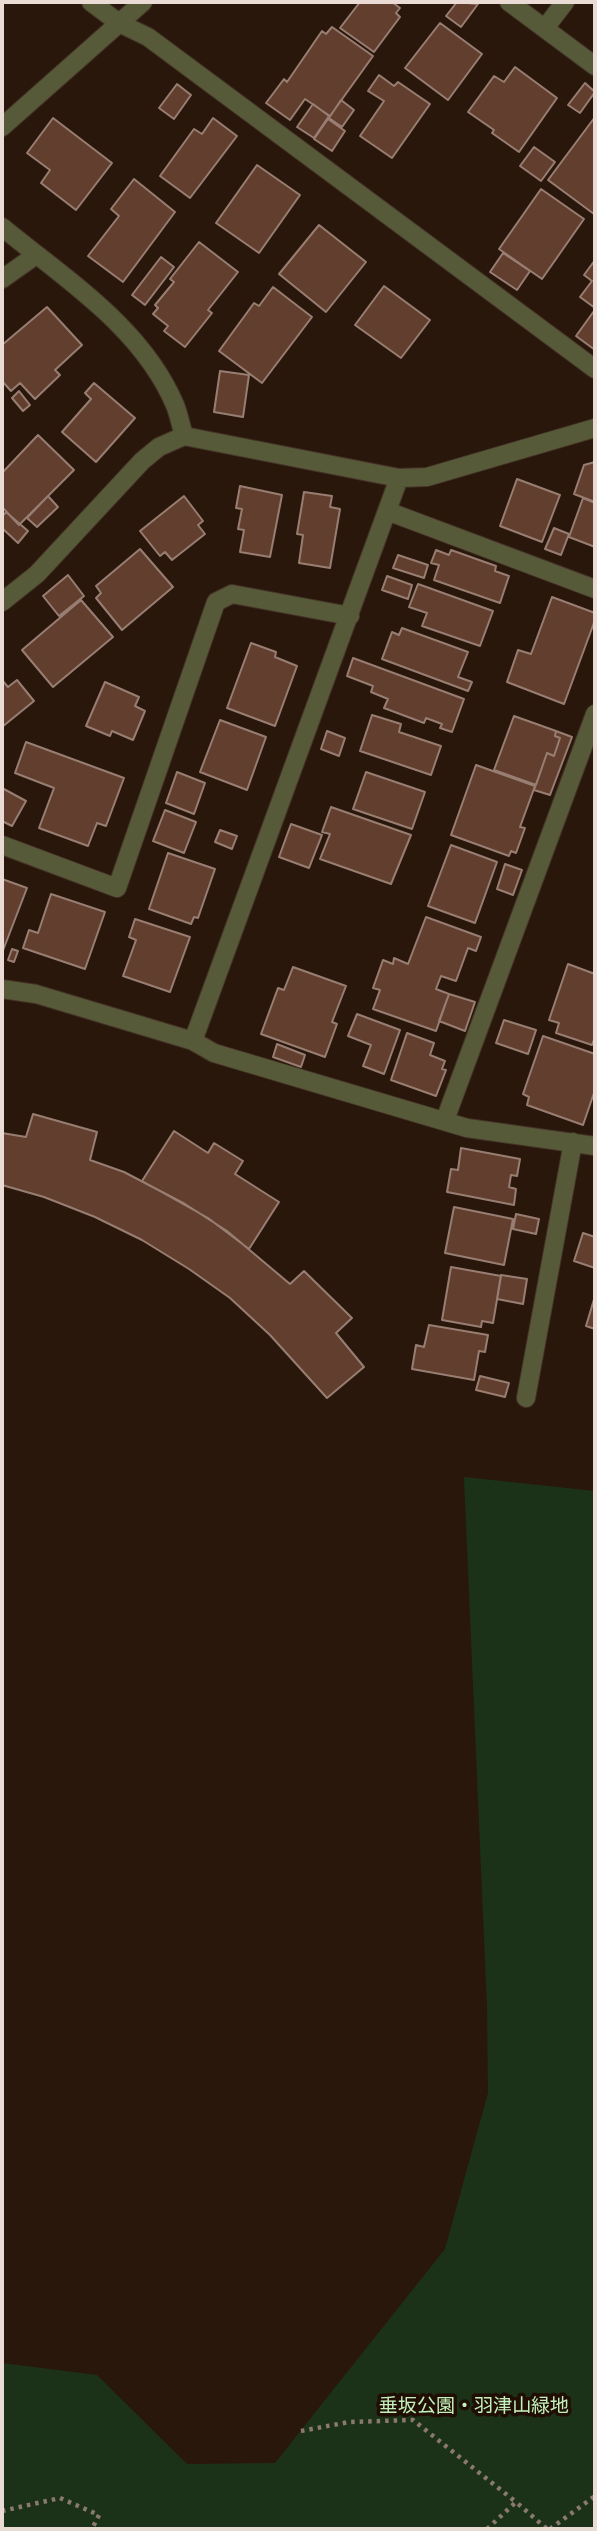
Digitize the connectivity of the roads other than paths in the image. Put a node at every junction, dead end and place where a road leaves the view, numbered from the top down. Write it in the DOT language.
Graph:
graph roads {
  1 [pos="91,2"];
  2 [pos="143,2"];
  3 [pos="509,2"];
  4 [pos="565,2"];
  5 [pos="119,23"];
  6 [pos="545,28"];
  7 [pos="595,66"];
  8 [pos="2,127"];
  9 [pos="2,227"];
  10 [pos="36,255"];
  11 [pos="2,279"];
  12 [pos="595,369"];
  13 [pos="595,428"];
  14 [pos="184,436"];
  15 [pos="399,478"];
  16 [pos="387,511"];
  17 [pos="595,589"];
  18 [pos="2,602"];
  19 [pos="350,615"];
  20 [pos="595,714"];
  21 [pos="2,845"];
  22 [pos="2,989"];
  23 [pos="193,1041"];
  24 [pos="445,1120"];
  25 [pos="573,1142"];
  26 [pos="595,1146"];
  27 [pos="526,1398"];
  1 -- 5 [label="street"];
  2 -- 5 [label="street"];
  3 -- 6 [label="street"];
  4 -- 6 [label="street"];
  5 -- 8 [label="street"];
  5 -- 12 [label="street"];
  6 -- 7 [label="street"];
  9 -- 10 [label="street"];
  10 -- 11 [label="street"];
  10 -- 14 [label="street"];
  13 -- 15 [label="street"];
  14 -- 15 [label="street"];
  14 -- 18 [label="street"];
  15 -- 16 [label="street"];
  16 -- 17 [label="street"];
  16 -- 19 [label="street"];
  19 -- 21 [label="street"];
  19 -- 23 [label="street"];
  20 -- 24 [label="street"];
  22 -- 23 [label="street"];
  23 -- 24 [label="street"];
  24 -- 25 [label="street"];
  25 -- 26 [label="street"];
  25 -- 27 [label="street"];
}
